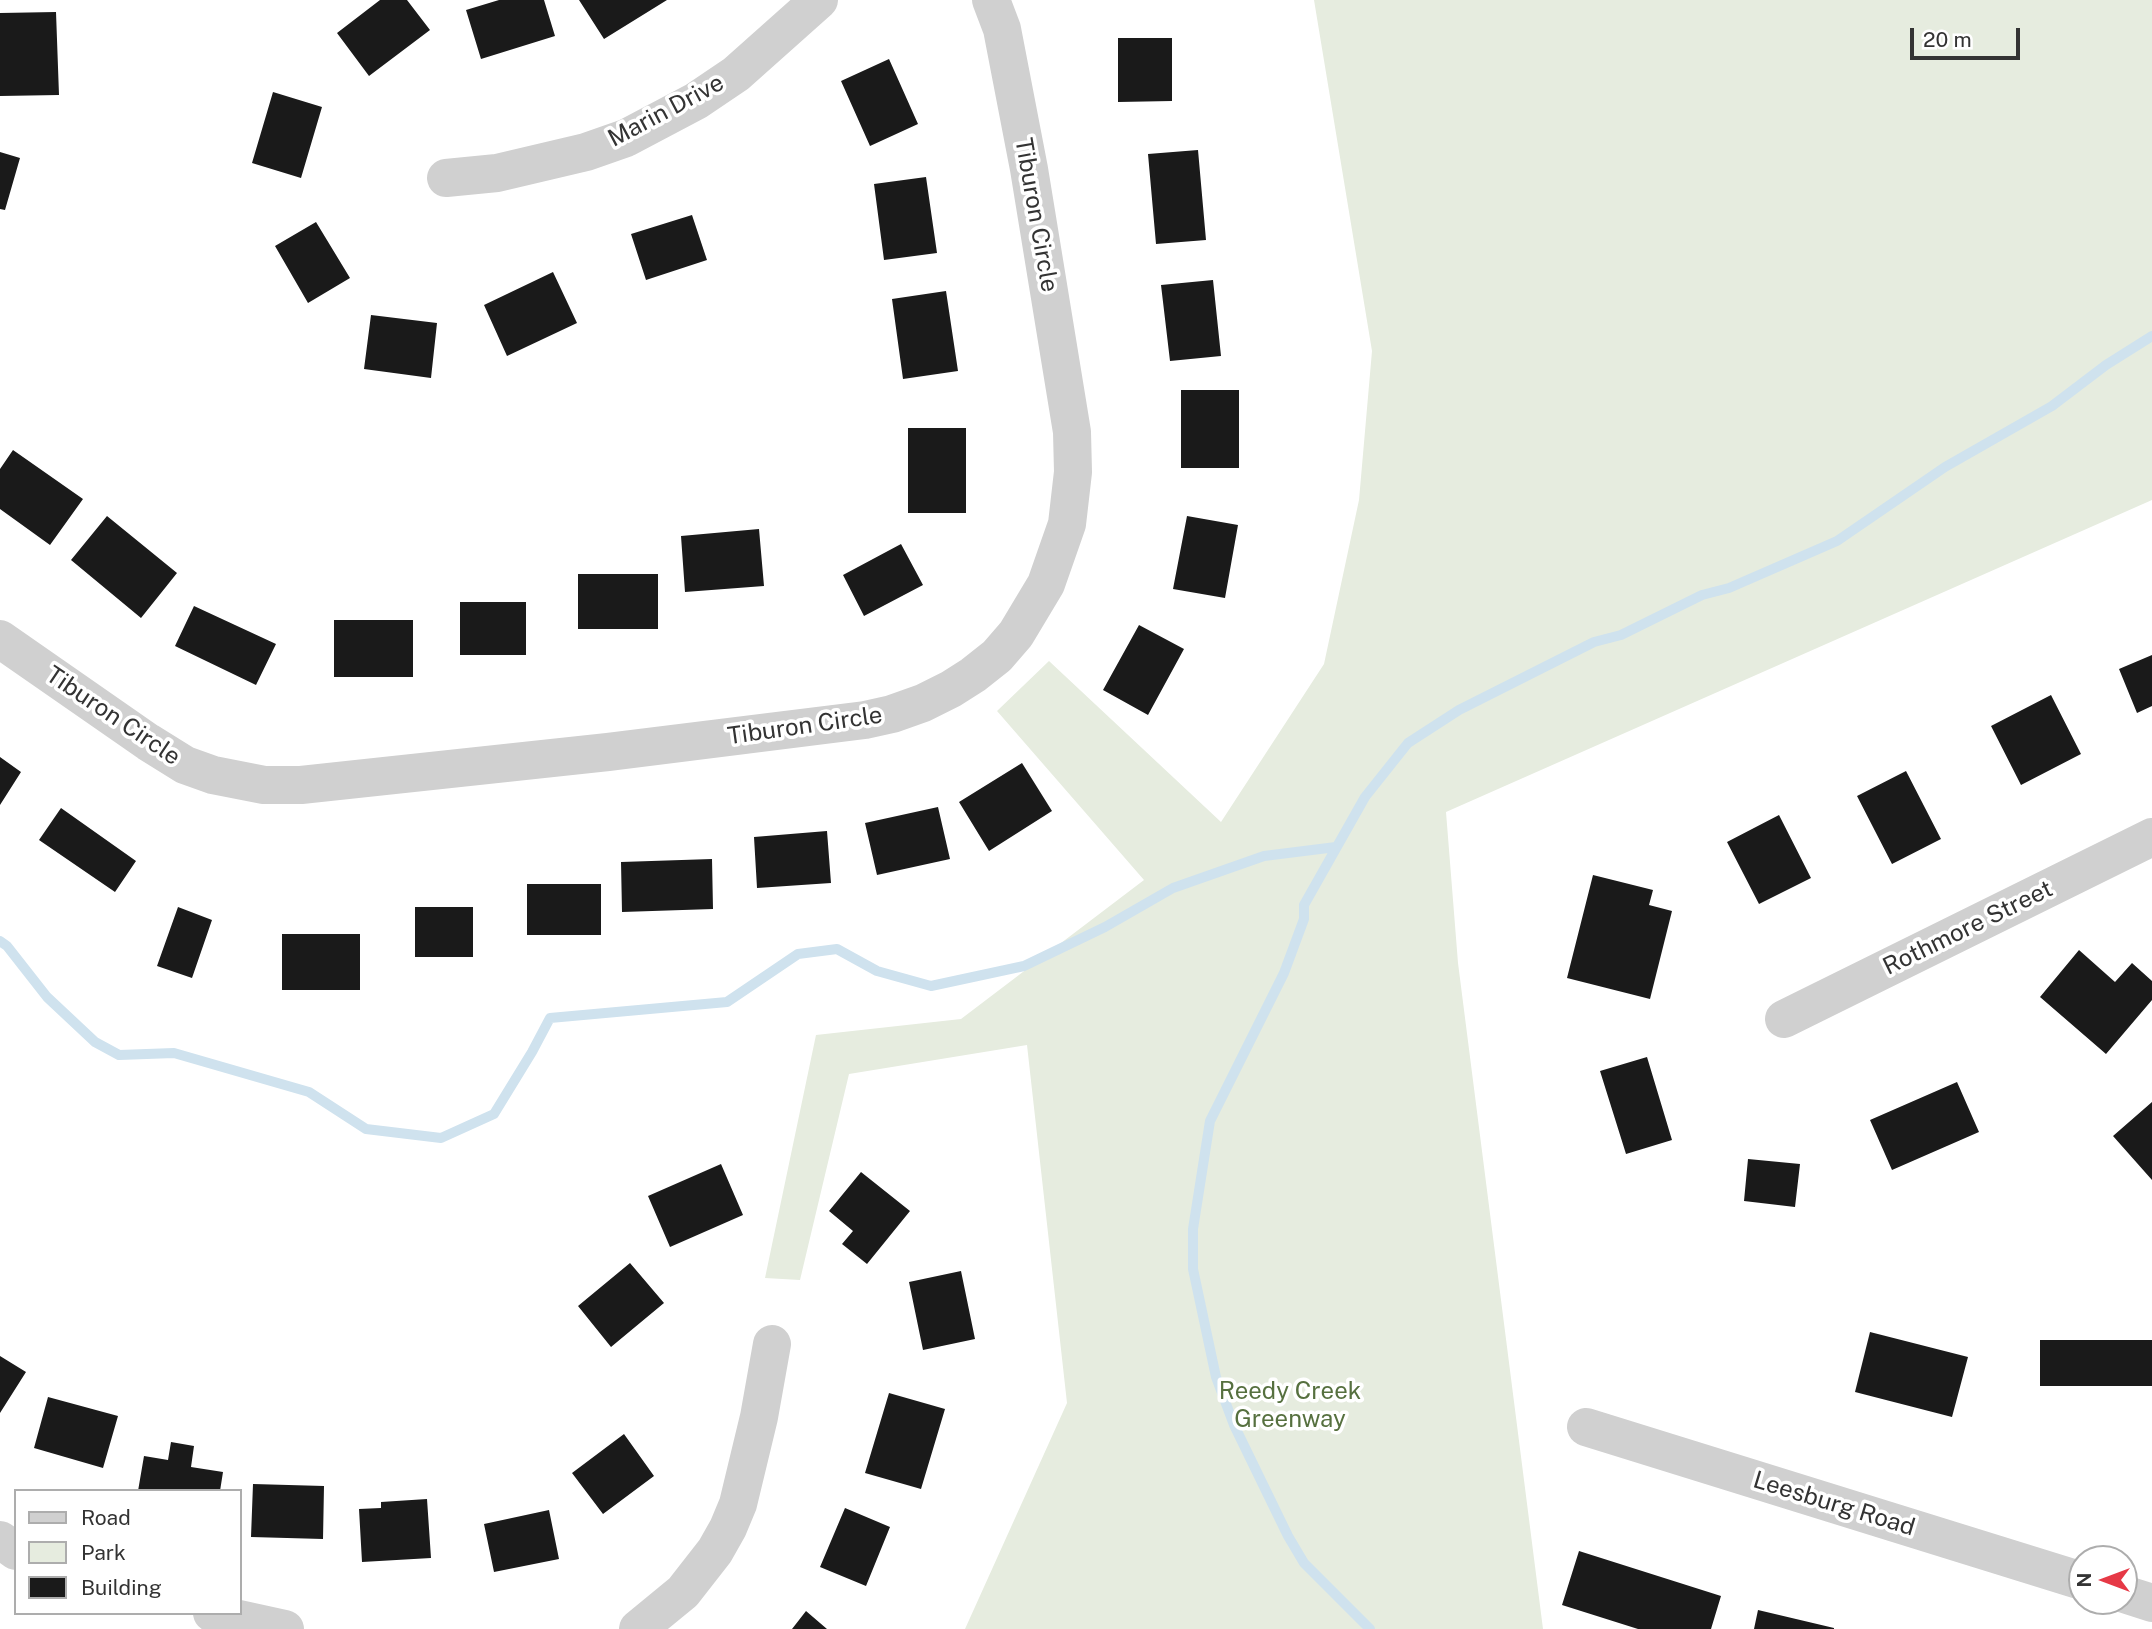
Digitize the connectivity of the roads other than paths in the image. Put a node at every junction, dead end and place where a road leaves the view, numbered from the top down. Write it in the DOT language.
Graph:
graph roads {
  1 [pos="819,0"];
  2 [pos="991,0"];
  3 [pos="446,178"];
  4 [pos="0,639"];
  5 [pos="2152,837"];
  6 [pos="1784,1019"];
  7 [pos="772,1344"];
  8 [pos="1586,1427"];
  9 [pos="2068,1577"];
  10 [pos="221,1615"];
  11 [pos="285,1629"];
  12 [pos="638,1629"];
  1 -- 3 [label="street, Marin Drive"];
  2 -- 4 [label="street, Tiburon Circle"];
  5 -- 6 [label="street, Rothmore Street"];
  7 -- 12 [label="street"];
  8 -- 9 [label="street, Leesburg Road"];
  10 -- 11 [label="street"];
}
